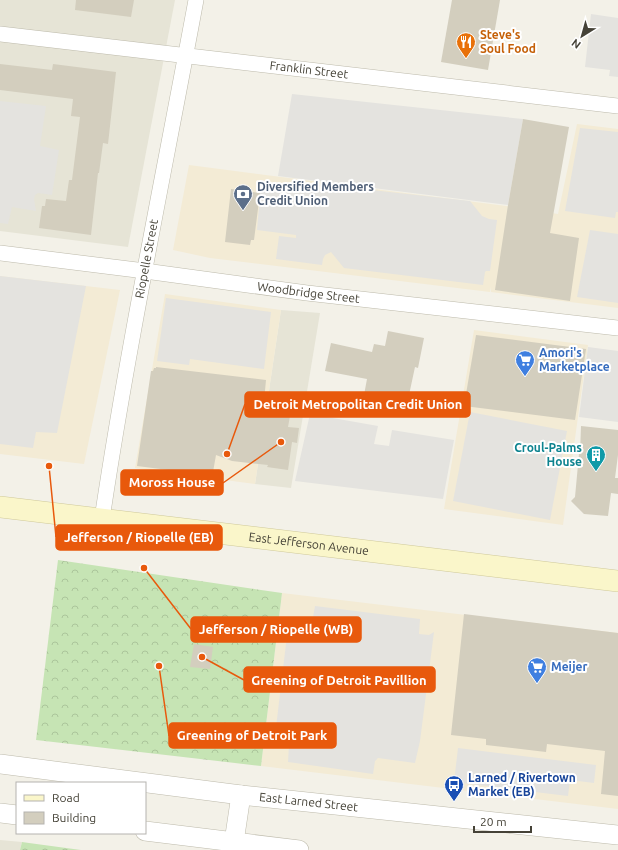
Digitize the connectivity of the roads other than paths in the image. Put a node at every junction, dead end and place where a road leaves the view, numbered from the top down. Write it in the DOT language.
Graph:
graph roads {
  1 [pos="196,0"];
  2 [pos="0,34"];
  3 [pos="186,56"];
  4 [pos="618,106"];
  5 [pos="0,253"];
  6 [pos="145,271"];
  7 [pos="618,328"];
  8 [pos="0,507"];
  9 [pos="102,519"];
  10 [pos="618,581"];
  11 [pos="0,764"];
  12 [pos="140,782"];
  13 [pos="146,783"];
  14 [pos="241,795"];
  15 [pos="0,813"];
  16 [pos="16,815"];
  17 [pos="146,831"];
  18 [pos="618,835"];
  19 [pos="234,842"];
  20 [pos="299,850"];
  1 -- 3 [label="street, Riopelle Street"];
  2 -- 3 [label="street, Franklin Street"];
  3 -- 4 [label="street, Franklin Street"];
  3 -- 6 [label="street, Riopelle Street"];
  5 -- 6 [label="street, Woodbridge Street"];
  6 -- 7 [label="street, Woodbridge Street"];
  6 -- 9 [label="street, Riopelle Street"];
  8 -- 9 [label="main road, East Jefferson Avenue"];
  9 -- 10 [label="main road, East Jefferson Avenue"];
  11 -- 12 [label="street, East Larned Street"];
  13 -- 14 [label="street, East Larned Street"];
  14 -- 18 [label="street, East Larned Street"];
  14 -- 19 [label="street"];
  15 -- 16 [label="street"];
  17 -- 19 [label="street"];
  19 -- 20 [label="street"];
}
